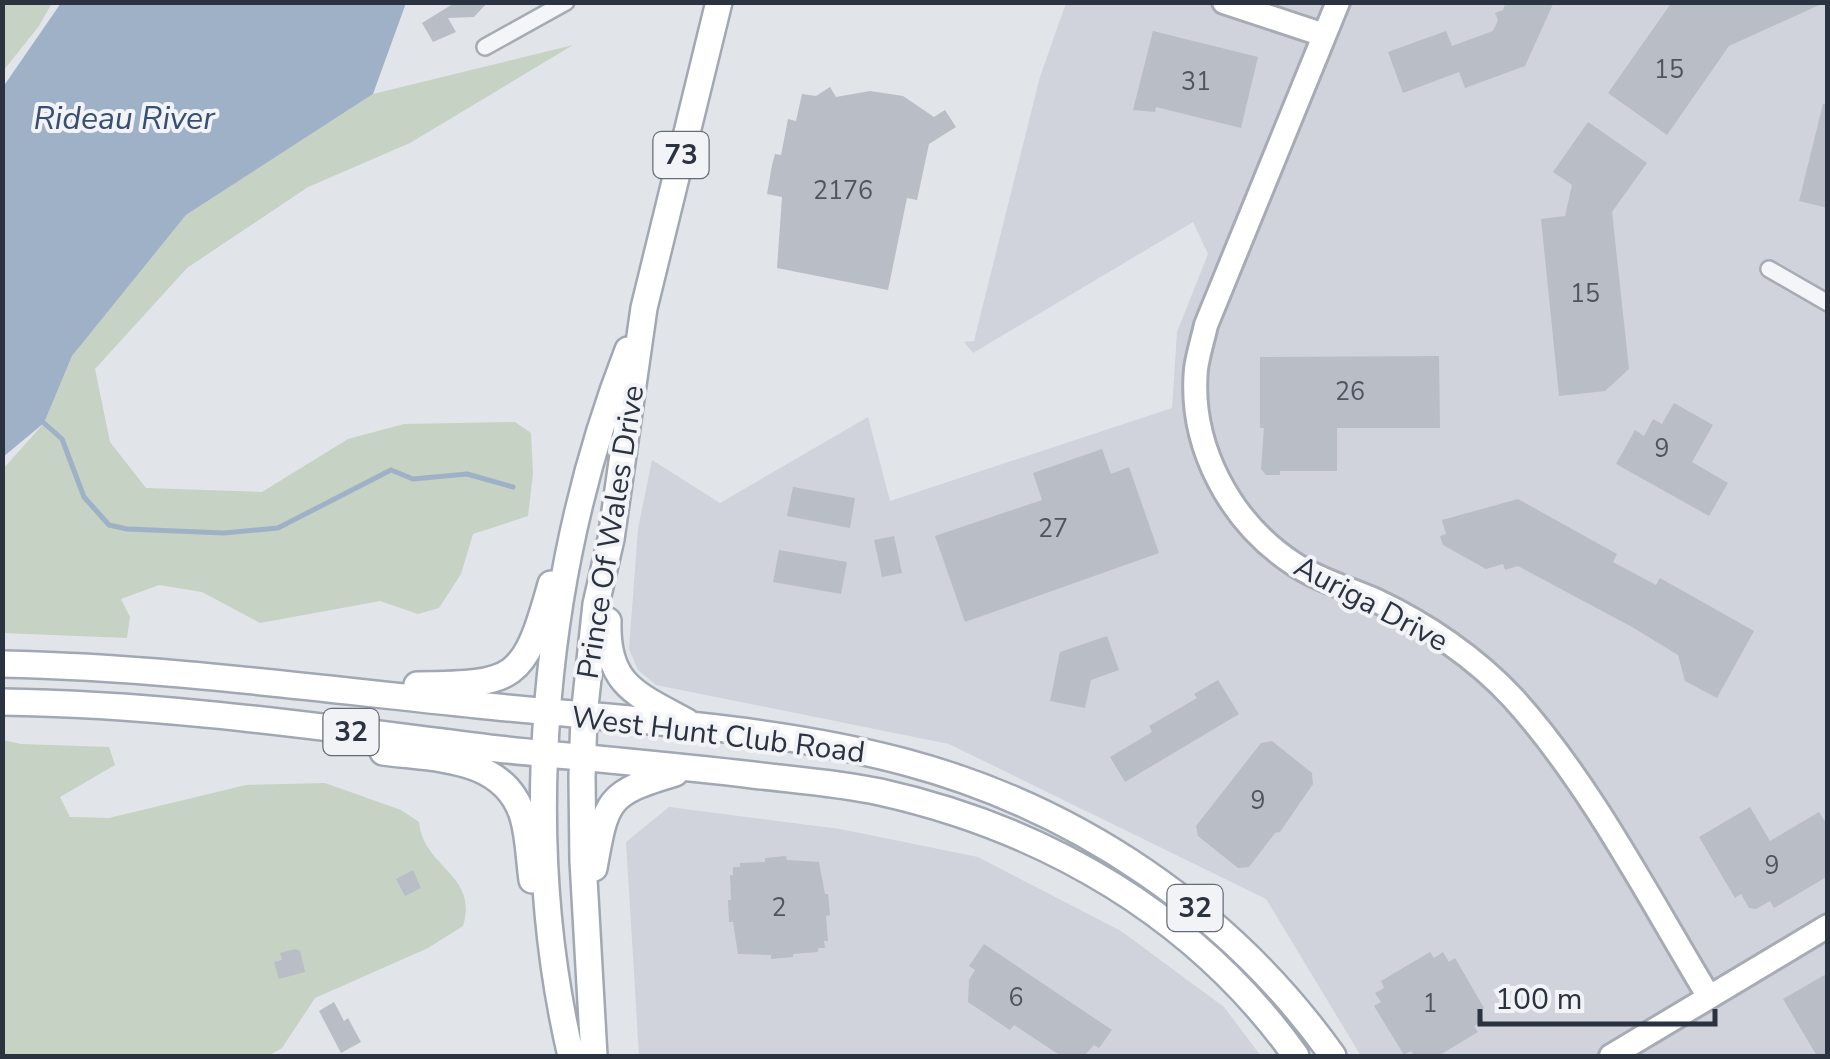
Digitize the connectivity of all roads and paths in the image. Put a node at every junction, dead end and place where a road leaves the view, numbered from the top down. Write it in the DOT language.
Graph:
graph roads {
  1 [pos="566,2"];
  2 [pos="719,2"];
  3 [pos="1224,2"];
  4 [pos="1338,2"];
  5 [pos="1324,35"];
  6 [pos="485,48"];
  7 [pos="1768,270"];
  8 [pos="1828,303"];
  9 [pos="644,308"];
  10 [pos="586,479"];
  11 [pos="616,508"];
  12 [pos="575,524"];
  13 [pos="611,539"];
  14 [pos="2,664"];
  15 [pos="296,686"];
  16 [pos="12,702"];
  17 [pos="156,710"];
  18 [pos="550,713"];
  19 [pos="584,716"];
  20 [pos="696,726"];
  21 [pos="546,754"];
  22 [pos="582,758"];
  23 [pos="692,768"];
  24 [pos="586,912"];
  25 [pos="1828,926"];
  26 [pos="555,987"];
  27 [pos="1709,997"];
  28 [pos="571,1056"];
  29 [pos="594,1056"];
  30 [pos="1296,1056"];
  31 [pos="1332,1056"];
  32 [pos="1611,1056"];
  1 -- 6 [label="street"];
  2 -- 9 [label="main road, Prince Of Wales Drive / 73"];
  3 -- 5 [label="street"];
  4 -- 5 [label="street, Auriga Drive"];
  5 -- 27 [label="street, Auriga Drive"];
  7 -- 8 [label="street"];
  9 -- 10 [label="main road, Prince Of Wales Drive / 73"];
  9 -- 11 [label="main road, Prince Of Wales Drive / 73"];
  10 -- 11 [label="main road"];
  10 -- 12 [label="main road, Prince Of Wales Drive / 73"];
  11 -- 13 [label="main road, Prince Of Wales Drive / 73"];
  12 -- 15 [label="main road"];
  12 -- 18 [label="main road, Prince Of Wales Drive / 73"];
  13 -- 19 [label="main road, Prince Of Wales Drive / 73"];
  13 -- 20 [label="main road"];
  14 -- 15 [label="main road, West Hunt Club Road / 32"];
  15 -- 18 [label="main road, West Hunt Club Road / 32"];
  16 -- 17 [label="main road, West Hunt Club Road / 32"];
  17 -- 21 [label="main road, West Hunt Club Road / 32"];
  17 -- 26 [label="main road"];
  18 -- 19 [label="main road, West Hunt Club Road / 32"];
  18 -- 21 [label="main road, Prince Of Wales Drive / 73"];
  19 -- 20 [label="main road, West Hunt Club Road / 32"];
  19 -- 22 [label="main road, Prince Of Wales Drive / 73"];
  20 -- 31 [label="main road, West Hunt Club Road / 32"];
  21 -- 22 [label="main road, West Hunt Club Road / 32"];
  21 -- 26 [label="main road, Prince Of Wales Drive / 73"];
  22 -- 23 [label="main road, West Hunt Club Road / 32"];
  22 -- 24 [label="main road, Prince Of Wales Drive / 73"];
  23 -- 24 [label="main road"];
  23 -- 30 [label="main road, West Hunt Club Road / 32"];
  24 -- 29 [label="main road, Prince Of Wales Drive / 73"];
  25 -- 27 [label="street"];
  26 -- 28 [label="main road, Prince Of Wales Drive / 73"];
  27 -- 32 [label="street"];
}
